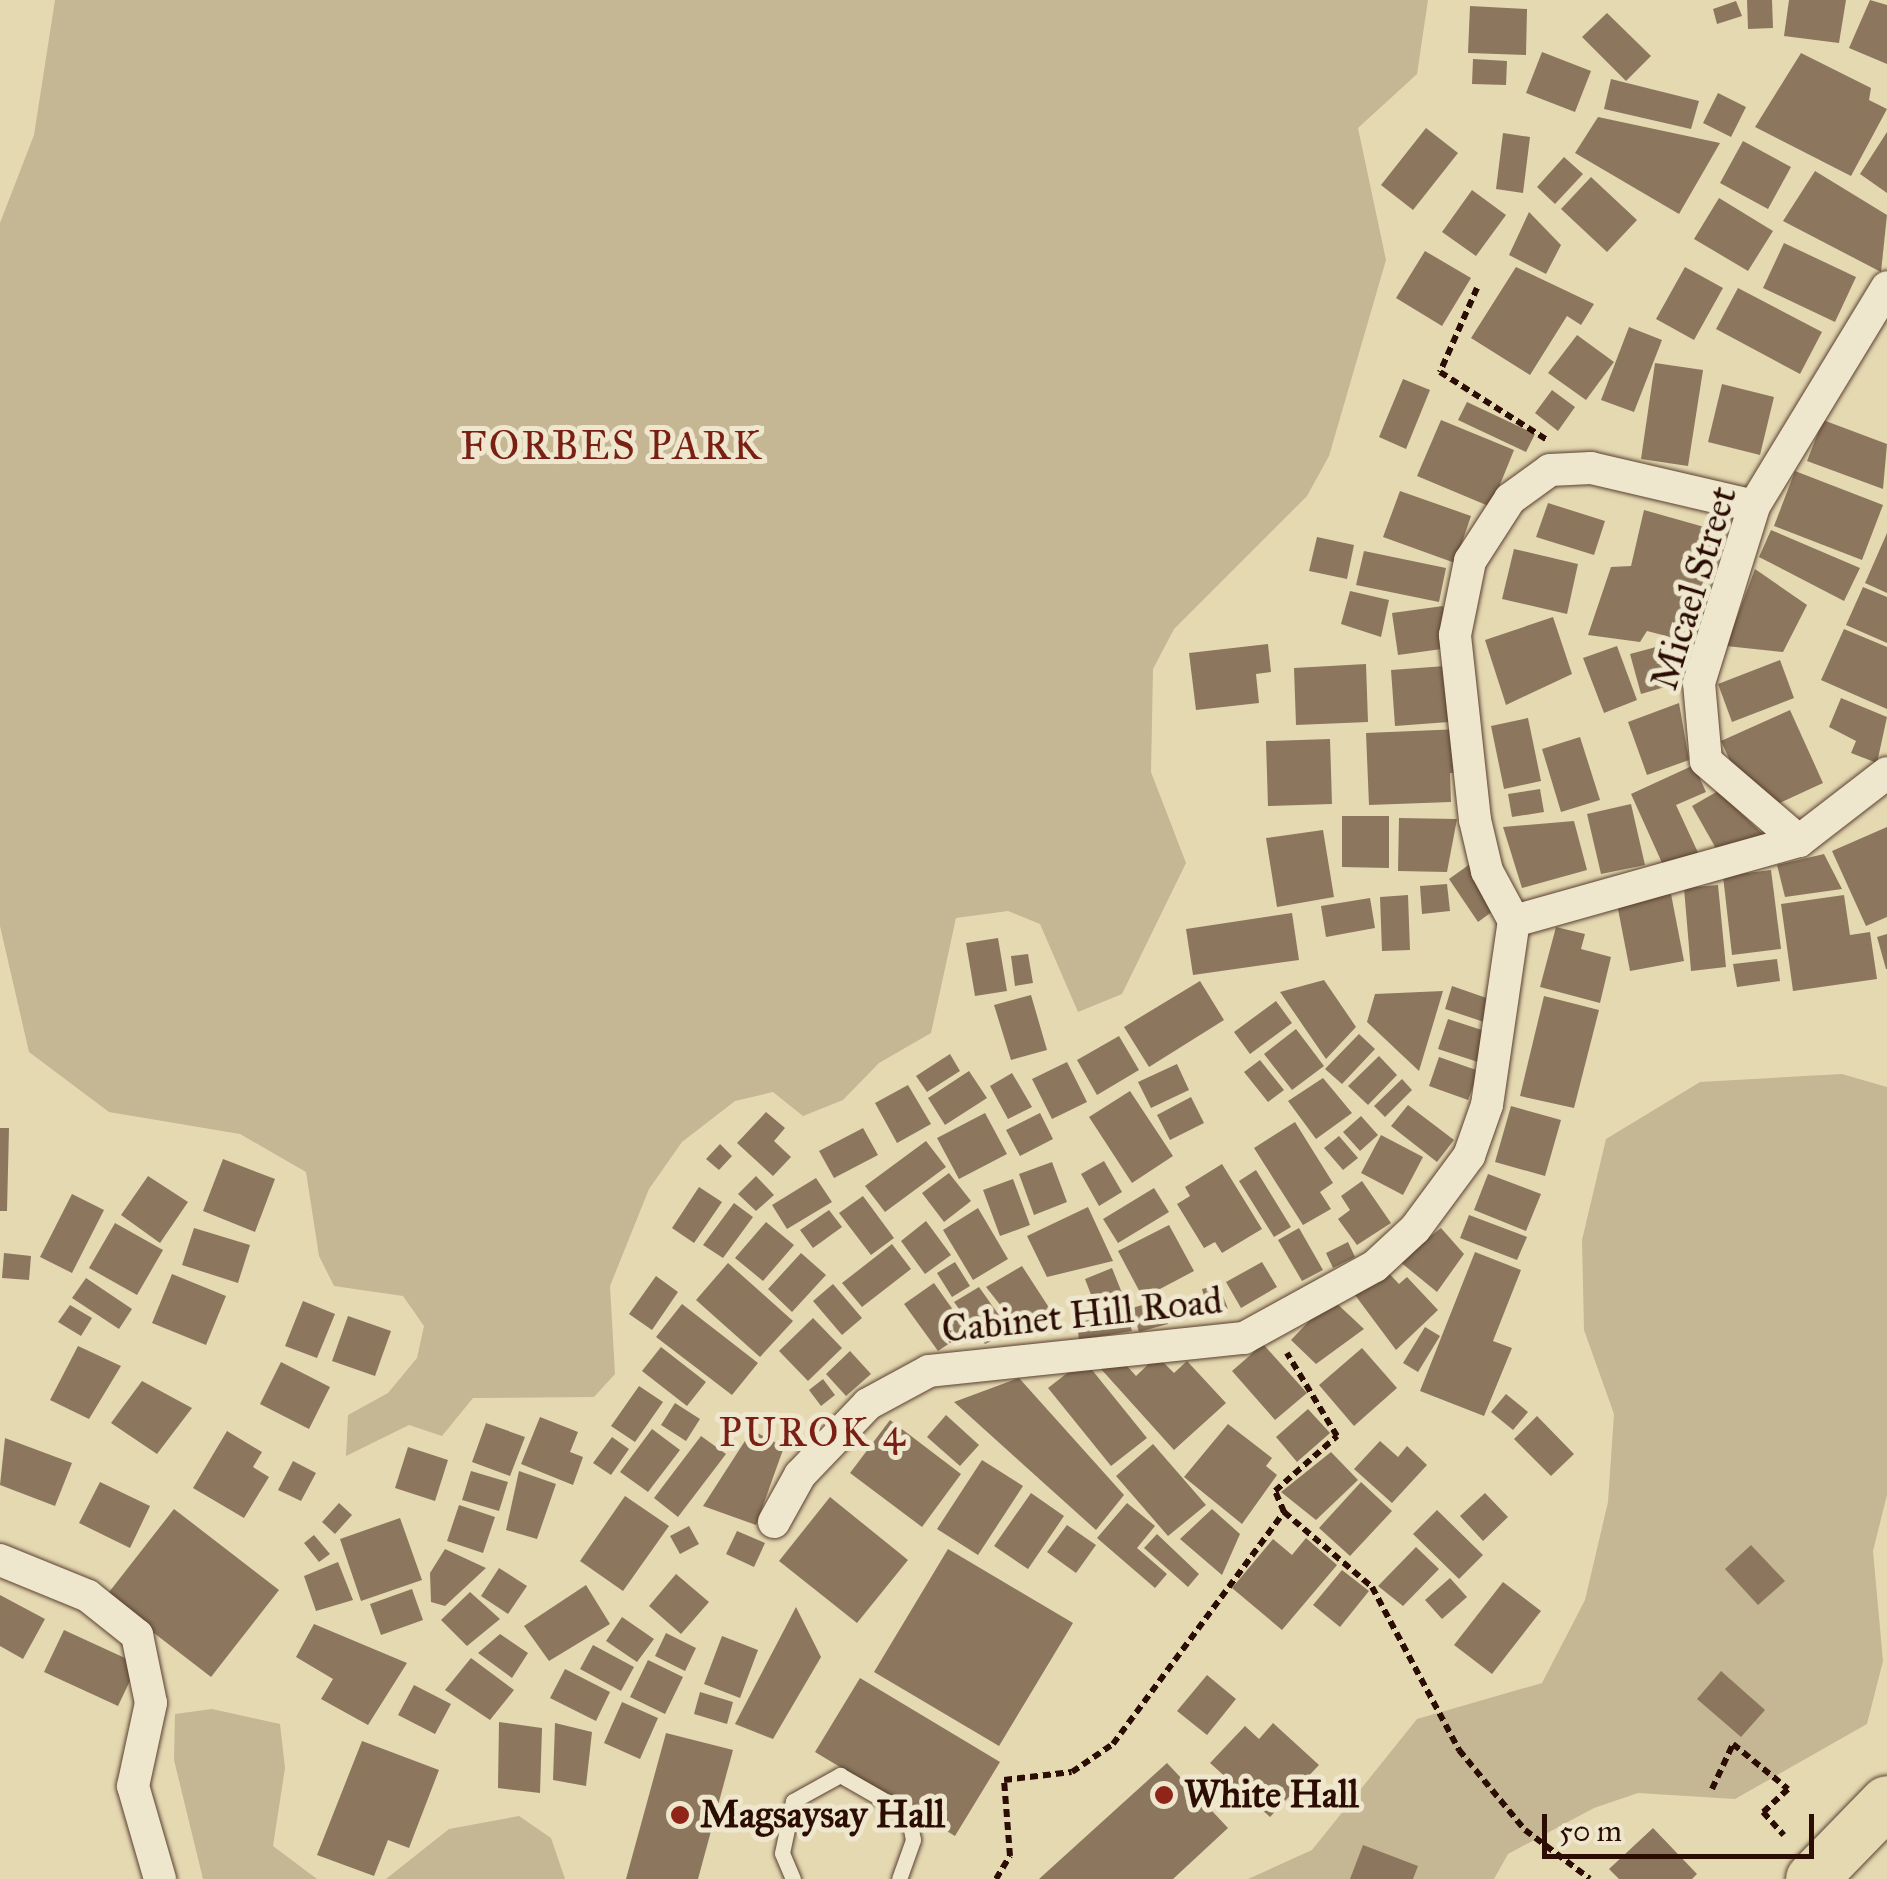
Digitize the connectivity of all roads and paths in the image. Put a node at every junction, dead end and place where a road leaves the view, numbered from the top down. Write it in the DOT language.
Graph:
graph roads {
  1 [pos="1887,287"];
  2 [pos="1477,288"];
  3 [pos="1570,467"];
  4 [pos="1754,506"];
  5 [pos="1887,772"];
  6 [pos="1799,842"];
  7 [pos="1514,921"];
  8 [pos="1272,1326"];
  9 [pos="1284,1512"];
  10 [pos="774,1522"];
  11 [pos="0,1560"];
  12 [pos="1712,1789"];
  13 [pos="1887,1802"];
  14 [pos="1784,1835"];
  15 [pos="160,1879"];
  16 [pos="793,1879"];
  17 [pos="899,1879"];
  18 [pos="996,1879"];
  19 [pos="1590,1879"];
  20 [pos="1812,1879"];
  1 -- 4 [label="street, Micael Street"];
  2 -- 3 [label="path"];
  3 -- 4 [label="street"];
  3 -- 7 [label="street"];
  4 -- 6 [label="street, Micael Street"];
  5 -- 6 [label="street"];
  6 -- 7 [label="street"];
  7 -- 8 [label="street, Cabinet Hill Road"];
  8 -- 9 [label="path"];
  8 -- 10 [label="street, Cabinet Hill Road"];
  9 -- 18 [label="path"];
  9 -- 19 [label="path"];
  11 -- 15 [label="street"];
  12 -- 14 [label="path"];
  13 -- 20 [label="main road"];
  16 -- 17 [label="lane"];
}
